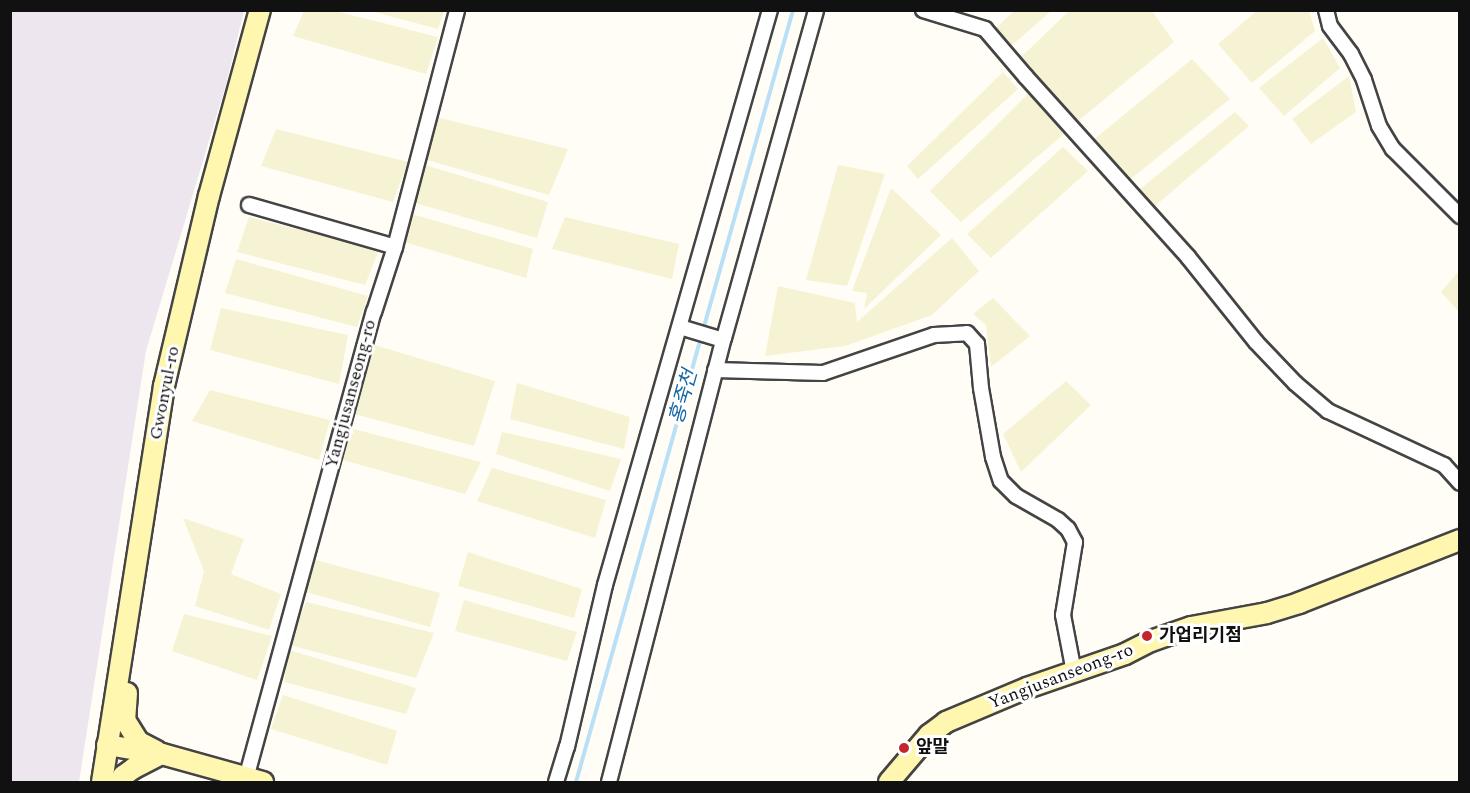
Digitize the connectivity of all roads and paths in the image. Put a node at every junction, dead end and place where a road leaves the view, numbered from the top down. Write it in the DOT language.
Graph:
graph roads {
  1 [pos="260,10"];
  2 [pos="457,10"];
  3 [pos="770,10"];
  4 [pos="816,10"];
  5 [pos="923,10"];
  6 [pos="1326,10"];
  7 [pos="249,205"];
  8 [pos="1460,216"];
  9 [pos="395,247"];
  10 [pos="680,327"];
  11 [pos="723,340"];
  12 [pos="716,370"];
  13 [pos="1460,483"];
  14 [pos="1460,540"];
  15 [pos="124,651"];
  16 [pos="1074,672"];
  17 [pos="107,746"];
  18 [pos="162,754"];
  19 [pos="252,781"];
  20 [pos="102,783"];
  21 [pos="120,783"];
  22 [pos="555,783"];
  23 [pos="609,783"];
  24 [pos="889,783"];
  1 -- 15 [label="main road, Gwonyul-ro"];
  2 -- 9 [label="street, Yangjusanseong-ro"];
  3 -- 10 [label="street"];
  4 -- 11 [label="street"];
  5 -- 13 [label="street"];
  6 -- 8 [label="street"];
  7 -- 9 [label="street"];
  9 -- 19 [label="street, Yangjusanseong-ro"];
  10 -- 11 [label="street"];
  10 -- 22 [label="street"];
  11 -- 12 [label="street"];
  12 -- 16 [label="street"];
  12 -- 23 [label="street"];
  14 -- 16 [label="main road, Yangjusanseong-ro"];
  15 -- 17 [label="main road, Gwonyul-ro"];
  15 -- 18 [label="main road"];
  16 -- 24 [label="main road, Yangjusanseong-ro"];
  17 -- 18 [label="main road, Yangjusanseong-ro"];
  17 -- 20 [label="main road, Gwonyul-ro"];
  18 -- 19 [label="main road, Yangjusanseong-ro"];
  18 -- 21 [label="main road"];
}
